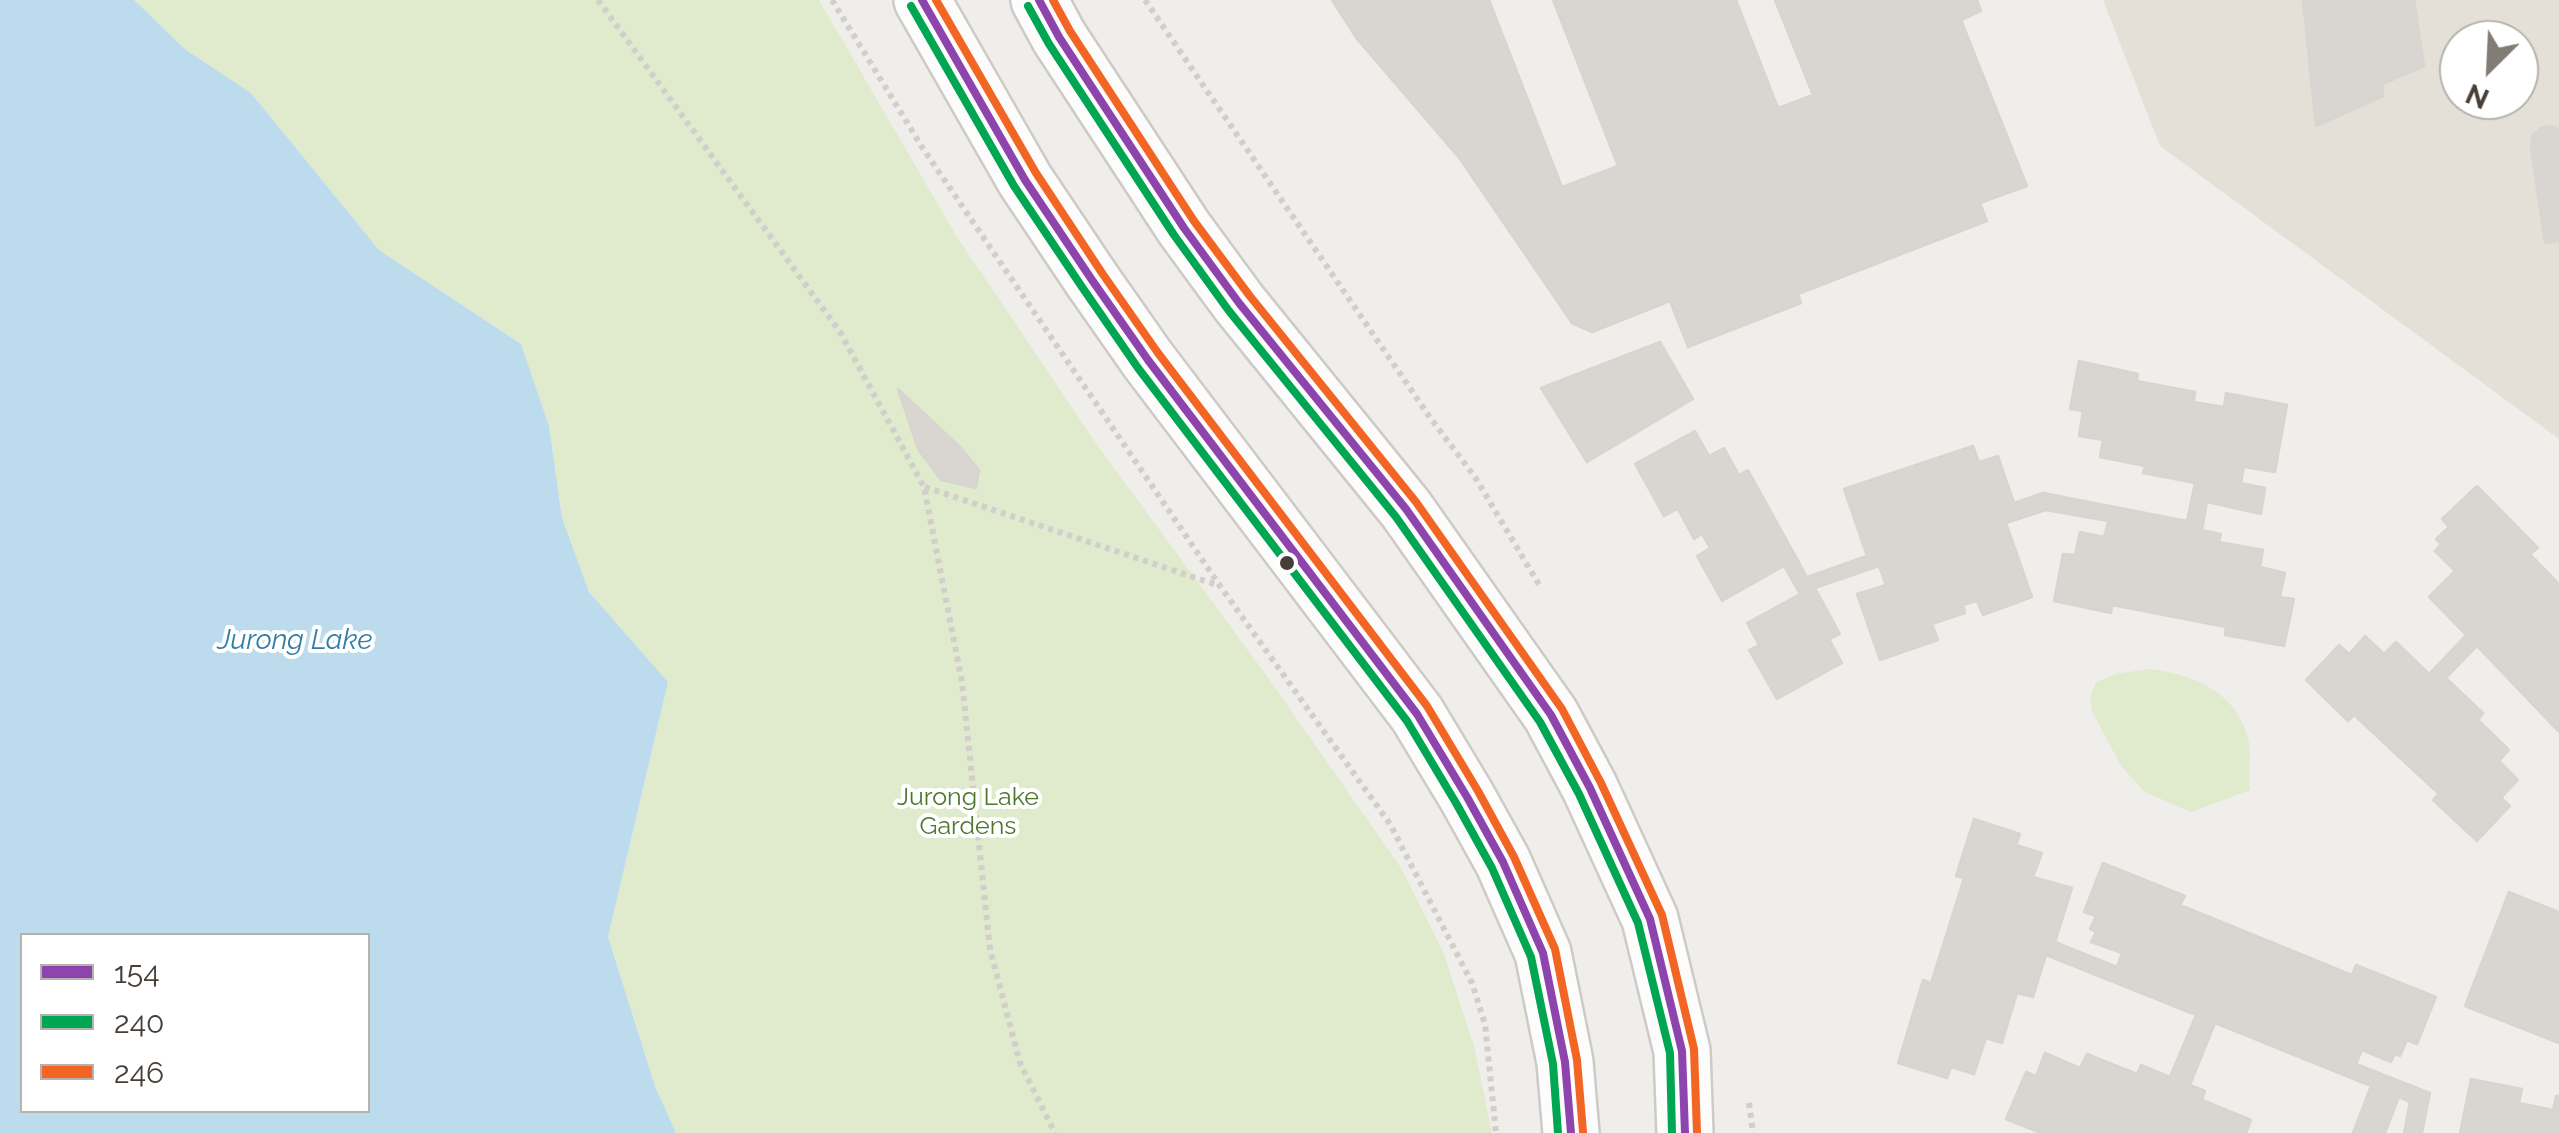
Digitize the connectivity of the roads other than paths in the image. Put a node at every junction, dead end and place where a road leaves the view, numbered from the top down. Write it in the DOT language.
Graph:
graph roads {
  1 [pos="922,0"];
  2 [pos="1039,0"];
  3 [pos="1571,1133"];
  4 [pos="1685,1133"];
  1 -- 3 [label="street"];
  2 -- 4 [label="street"];
}
